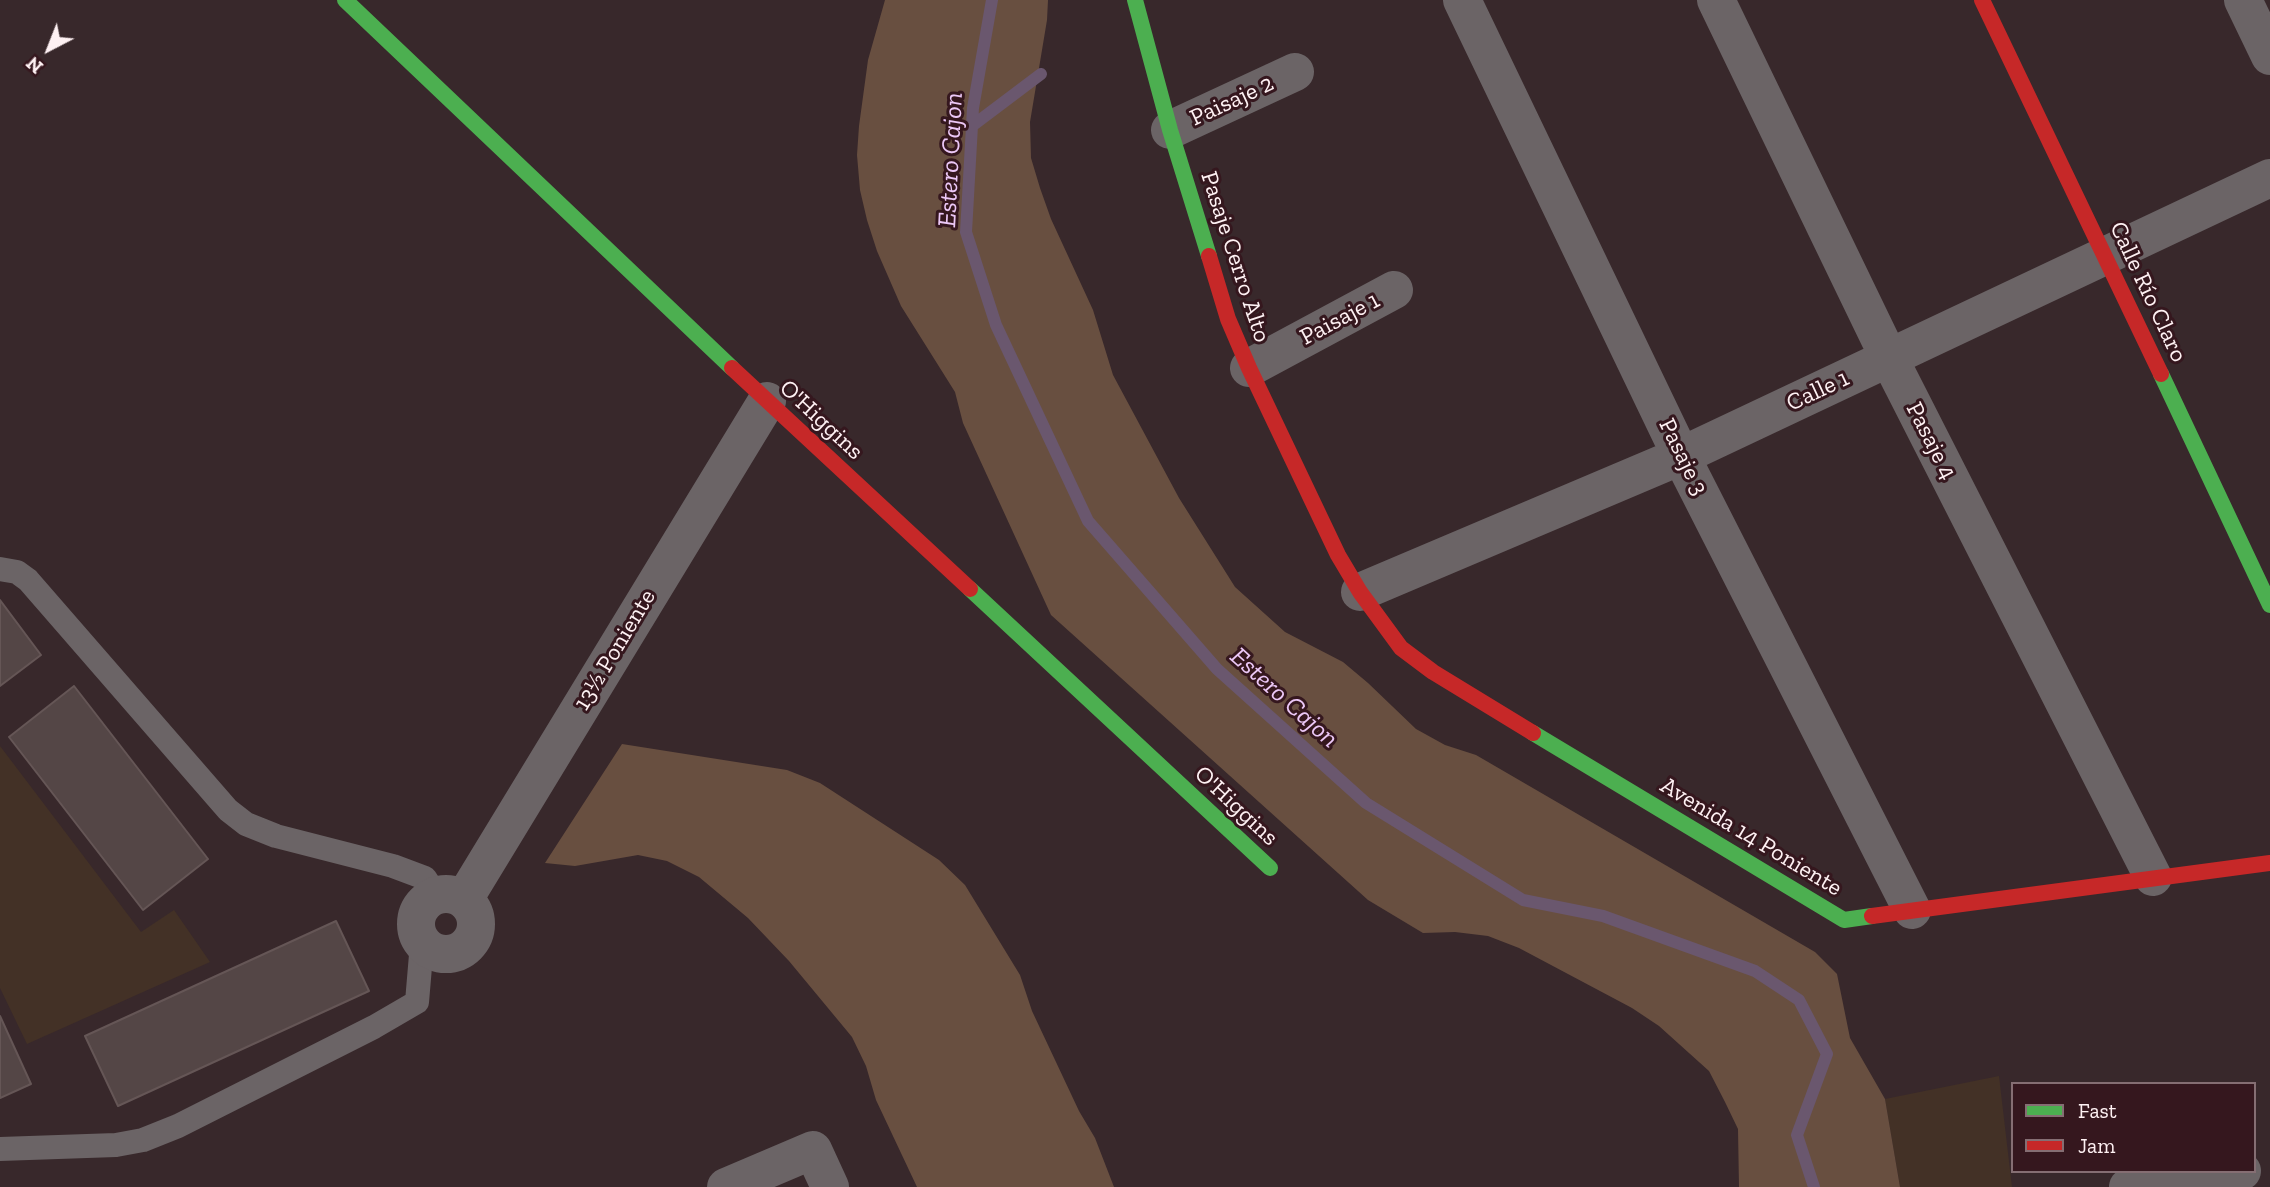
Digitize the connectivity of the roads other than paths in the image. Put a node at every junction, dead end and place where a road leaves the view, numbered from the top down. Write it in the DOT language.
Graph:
graph roads {
  1 [pos="345,0"];
  2 [pos="1135,0"];
  3 [pos="1462,0"];
  4 [pos="1716,0"];
  5 [pos="1982,0"];
  6 [pos="2243,0"];
  7 [pos="2270,56"];
  8 [pos="1294,72"];
  9 [pos="1170,130"];
  10 [pos="2270,178"];
  11 [pos="2106,256"];
  12 [pos="1394,290"];
  13 [pos="1889,358"];
  14 [pos="1249,368"];
  15 [pos="767,401"];
  16 [pos="1681,456"];
  17 [pos="0,569"];
  18 [pos="1360,592"];
  19 [pos="2270,605"];
  20 [pos="2270,863"];
  21 [pos="1270,869"];
  22 [pos="2153,877"];
  23 [pos="450,897"];
  24 [pos="1912,910"];
  25 [pos="422,943"];
  26 [pos="0,1149"];
  27 [pos="2228,1173"];
  28 [pos="726,1187"];
  29 [pos="830,1187"];
  30 [pos="2128,1187"];
  1 -- 15 [label="street, O'Higgins"];
  2 -- 9 [label="street, Pasaje Cerro Alto"];
  3 -- 16 [label="street, Pasaje 3"];
  4 -- 13 [label="street, Pasaje 4"];
  5 -- 11 [label="street, Calle Río Claro"];
  6 -- 7 [label="street"];
  8 -- 9 [label="street, Paisaje 2"];
  9 -- 14 [label="street, Pasaje Cerro Alto"];
  10 -- 11 [label="street, Calle 1"];
  11 -- 13 [label="street, Calle 1"];
  11 -- 19 [label="street, Calle Río Claro"];
  12 -- 14 [label="street, Paisaje 1"];
  13 -- 16 [label="street, Calle 1"];
  13 -- 22 [label="street, Pasaje 4"];
  14 -- 18 [label="street, Pasaje Cerro Alto"];
  15 -- 21 [label="street, O'Higgins"];
  15 -- 23 [label="street, 13½ Poniente"];
  16 -- 18 [label="street, Calle 1"];
  16 -- 24 [label="street, Pasaje 3"];
  17 -- 23 [label="lane"];
  18 -- 24 [label="street, Avenida 14 Poniente"];
  20 -- 22 [label="street, Avenida 14 Poniente"];
  22 -- 24 [label="street, Avenida 14 Poniente"];
  23 -- 25 [label="street, 13½ Poniente"];
  23 -- 25 [label="street"];
  25 -- 26 [label="lane"];
  27 -- 30 [label="street"];
  28 -- 29 [label="street"];
}
